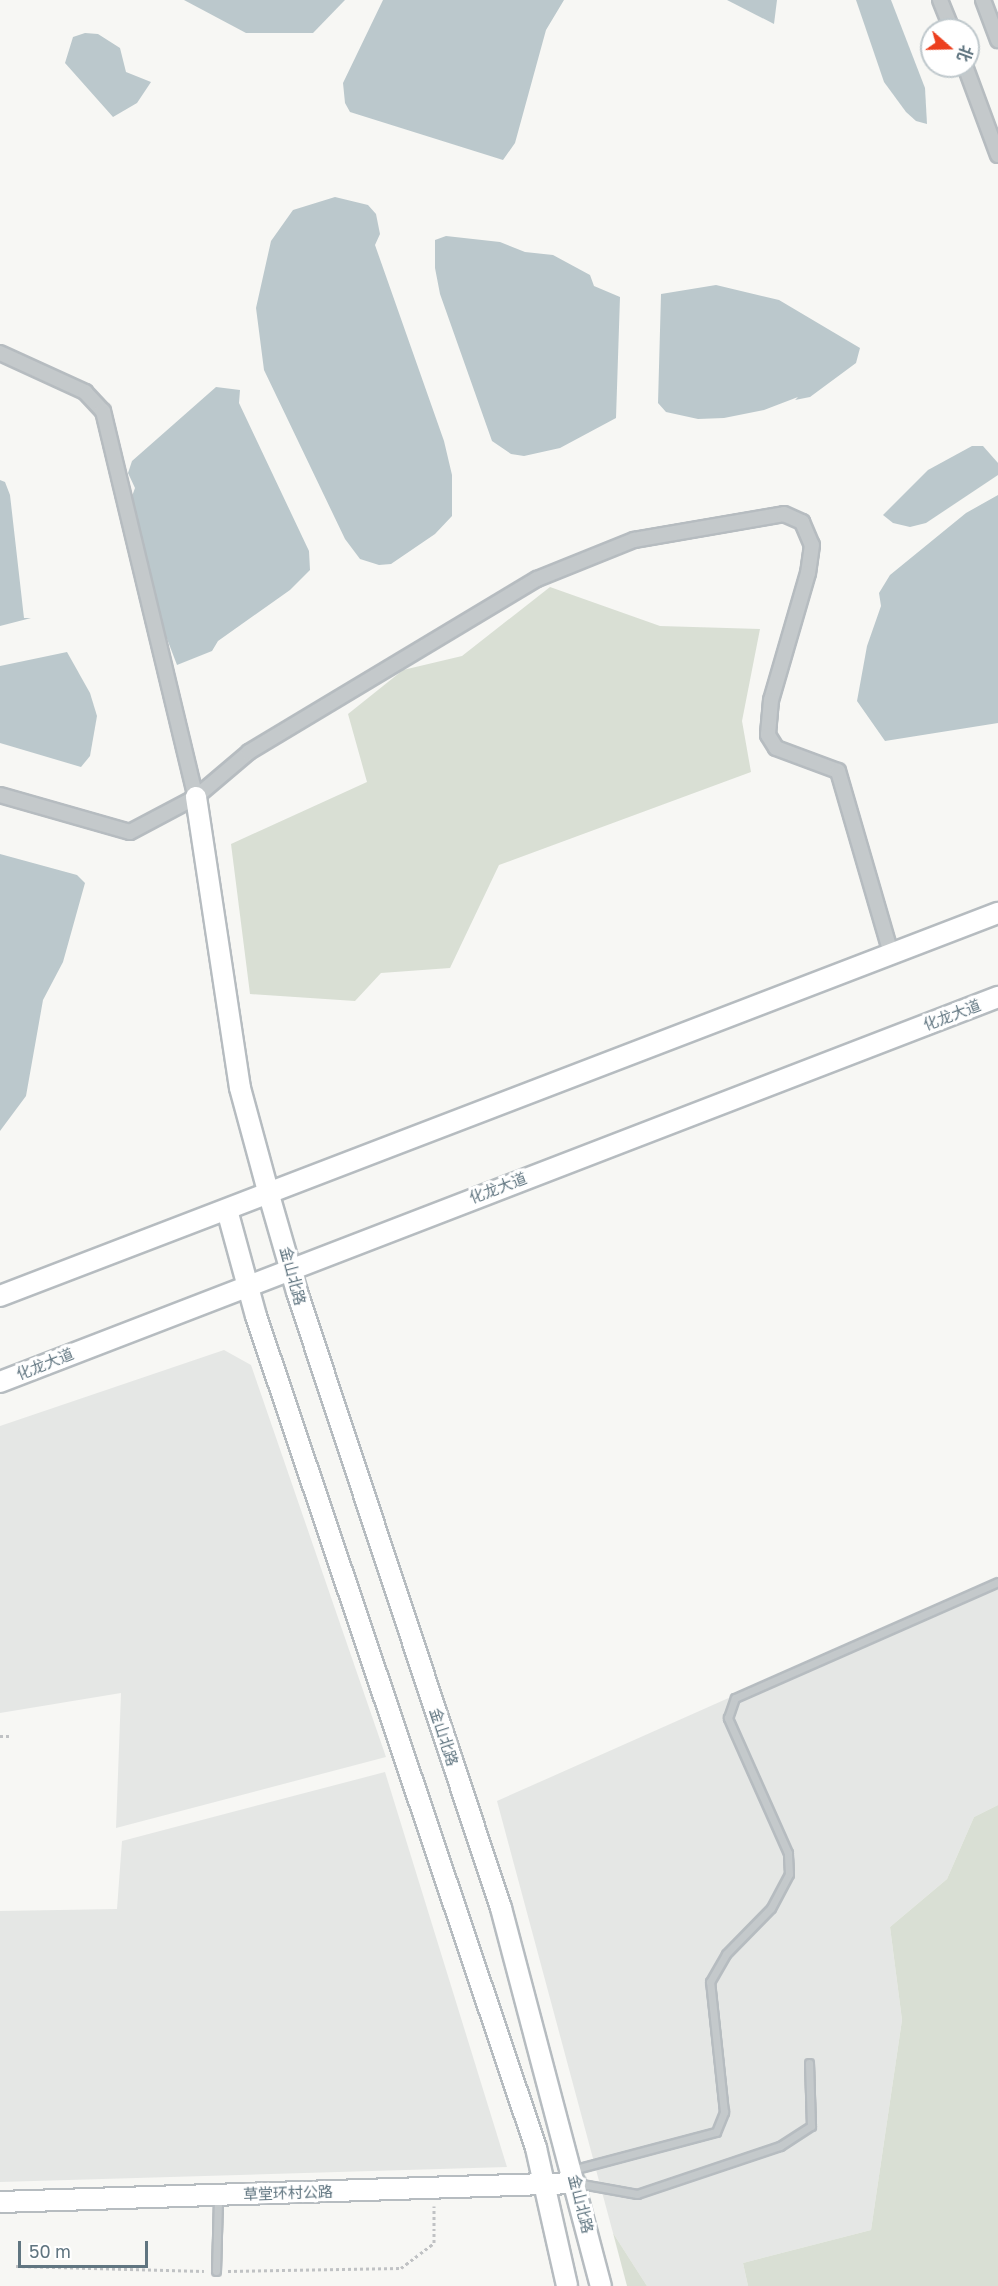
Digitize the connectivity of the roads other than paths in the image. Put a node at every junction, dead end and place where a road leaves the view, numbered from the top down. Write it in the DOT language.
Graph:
graph roads {
  1 [pos="940,0"];
  2 [pos="983,0"];
  3 [pos="947,18"];
  4 [pos="998,40"];
  5 [pos="969,78"];
  6 [pos="998,155"];
  7 [pos="0,353"];
  8 [pos="0,795"];
  9 [pos="196,797"];
  10 [pos="998,913"];
  11 [pos="891,954"];
  12 [pos="998,997"];
  13 [pos="269,1195"];
  14 [pos="227,1210"];
  15 [pos="292,1267"];
  16 [pos="246,1285"];
  17 [pos="0,1296"];
  18 [pos="0,1382"];
  19 [pos="998,1582"];
  20 [pos="809,2063"];
  21 [pos="574,2176"];
  22 [pos="545,2186"];
  23 [pos="218,2195"];
  24 [pos="0,2202"];
  25 [pos="216,2271"];
  26 [pos="567,2286"];
  27 [pos="601,2286"];
  1 -- 3 [label="street"];
  2 -- 4 [label="street"];
  5 -- 6 [label="street"];
  7 -- 9 [label="street"];
  8 -- 9 [label="street"];
  9 -- 11 [label="street"];
  9 -- 13 [label="street, 金山北路"];
  10 -- 11 [label="street"];
  11 -- 13 [label="street"];
  12 -- 15 [label="street, 化龙大道"];
  13 -- 14 [label="street"];
  13 -- 15 [label="street, 金山北路"];
  14 -- 16 [label="street, 金山北路"];
  14 -- 17 [label="street"];
  15 -- 16 [label="street, 化龙大道"];
  15 -- 21 [label="street, 金山北路"];
  16 -- 18 [label="street, 化龙大道"];
  16 -- 22 [label="street, 金山北路"];
  19 -- 21 [label="lane"];
  20 -- 21 [label="lane"];
  21 -- 22 [label="street, 草堂环村公路"];
  21 -- 27 [label="street, 金山北路"];
  22 -- 23 [label="street, 草堂环村公路"];
  22 -- 26 [label="street, 金山北路"];
  23 -- 24 [label="street, 草堂环村公路"];
  23 -- 25 [label="lane"];
}
